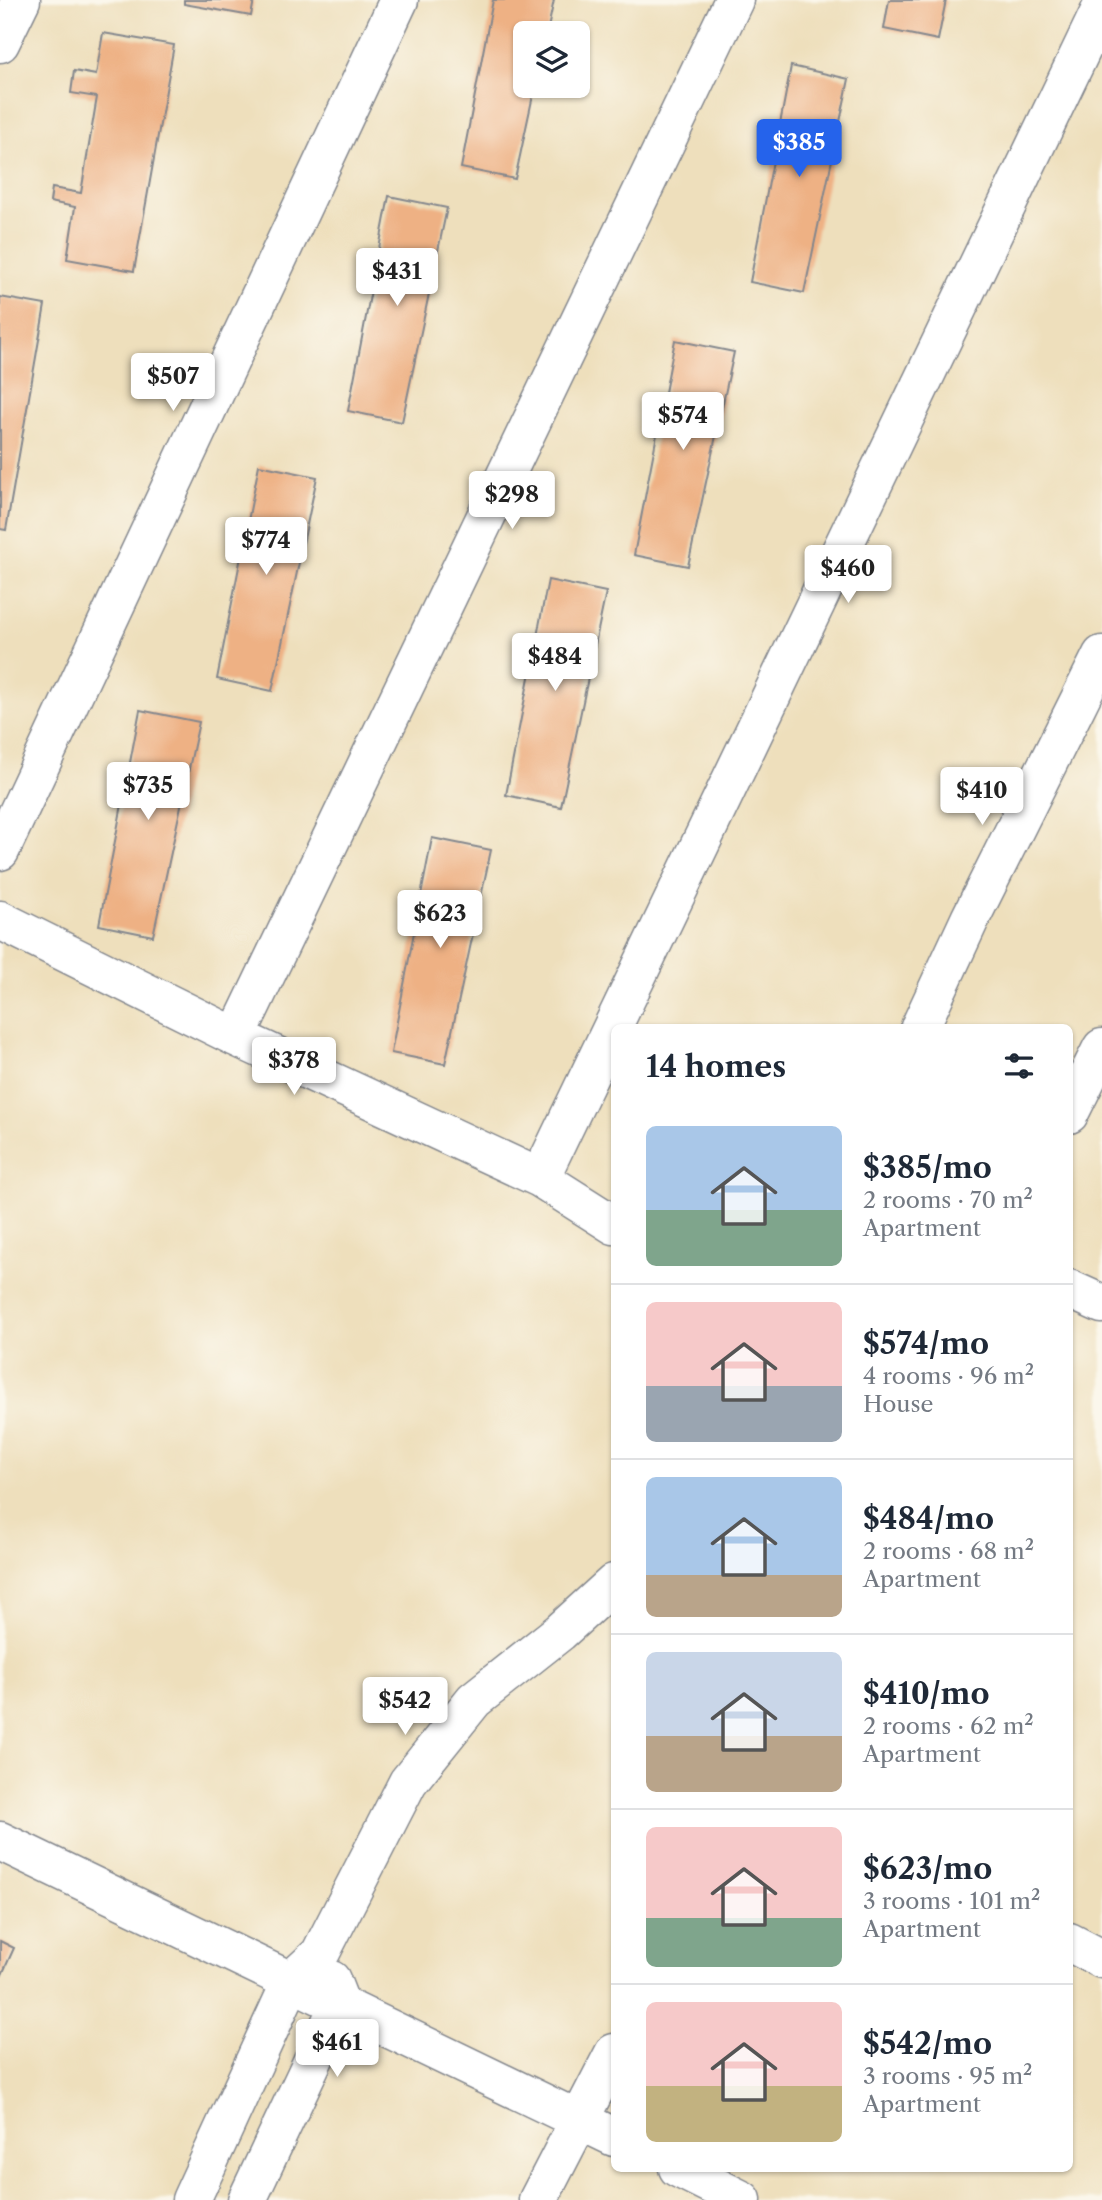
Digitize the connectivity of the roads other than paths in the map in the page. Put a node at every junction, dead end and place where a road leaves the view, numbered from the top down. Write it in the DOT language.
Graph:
graph roads {
  1 [pos="21,0"];
  2 [pos="399,0"];
  3 [pos="734,0"];
  4 [pos="1102,7"];
  5 [pos="0,43"];
  6 [pos="1102,655"];
  7 [pos="0,851"];
  8 [pos="0,920"];
  9 [pos="614,1024"];
  10 [pos="921,1024"];
  11 [pos="611,1030"];
  12 [pos="236,1037"];
  13 [pos="1102,1048"];
  14 [pos="1073,1106"];
  15 [pos="540,1178"];
  16 [pos="611,1224"];
  17 [pos="1073,1291"];
  18 [pos="1102,1304"];
  19 [pos="611,1586"];
  20 [pos="0,1840"];
  21 [pos="1073,1944"];
  22 [pos="320,1954"];
  23 [pos="1102,1959"];
  24 [pos="292,1980"];
  25 [pos="340,2003"];
  26 [pos="611,2067"];
  27 [pos="598,2129"];
  28 [pos="686,2172"];
  29 [pos="191,2200"];
  30 [pos="247,2200"];
  31 [pos="538,2200"];
  32 [pos="743,2200"];
  1 -- 5 [label="street"];
  2 -- 7 [label="street"];
  3 -- 12 [label="street"];
  4 -- 9 [label="street"];
  6 -- 10 [label="street"];
  8 -- 12 [label="street"];
  11 -- 15 [label="street"];
  12 -- 15 [label="street"];
  13 -- 14 [label="street"];
  15 -- 16 [label="street"];
  17 -- 18 [label="street"];
  19 -- 22 [label="street"];
  20 -- 24 [label="street"];
  21 -- 23 [label="street"];
  22 -- 24 [label="street"];
  22 -- 25 [label="street"];
  24 -- 25 [label="street"];
  24 -- 29 [label="street"];
  25 -- 27 [label="street"];
  25 -- 30 [label="street"];
  26 -- 27 [label="street"];
  27 -- 31 [label="street"];
  28 -- 32 [label="street"];
}
